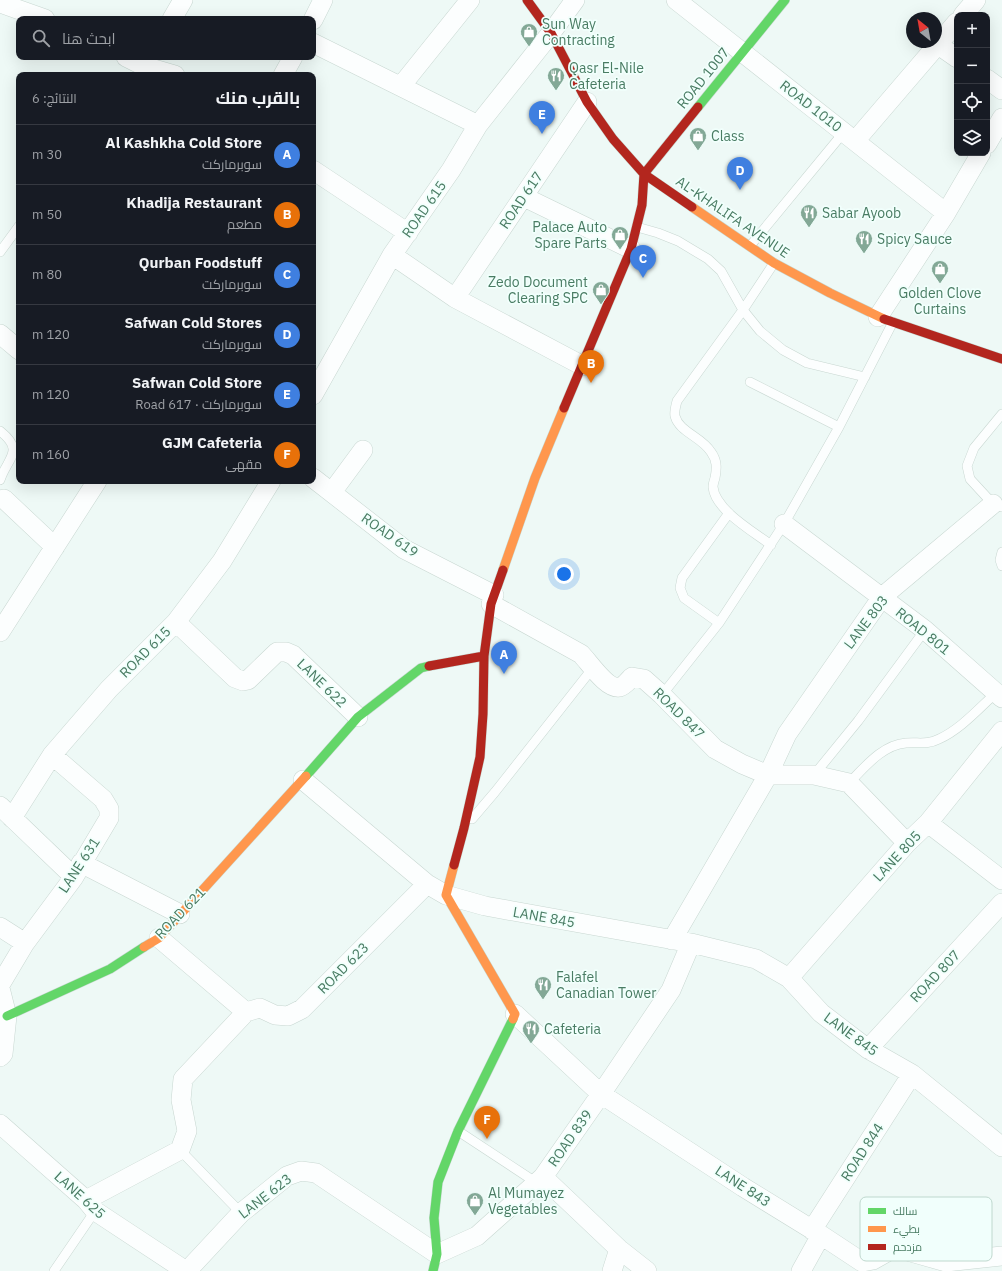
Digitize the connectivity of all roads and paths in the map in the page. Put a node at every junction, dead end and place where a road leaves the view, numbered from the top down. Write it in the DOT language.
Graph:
graph roads {
  1 [pos="183,0"];
  2 [pos="470,0"];
  3 [pos="527,0"];
  4 [pos="575,0"];
  5 [pos="676,0"];
  6 [pos="785,0"];
  7 [pos="976,0"];
  8 [pos="0,3"];
  9 [pos="966,12"];
  10 [pos="37,16"];
  11 [pos="174,16"];
  12 [pos="954,25"];
  13 [pos="551,33"];
  14 [pos="942,38"];
  15 [pos="316,44"];
  16 [pos="933,48"];
  17 [pos="942,48"];
  18 [pos="742,52"];
  19 [pos="954,56"];
  20 [pos="291,60"];
  21 [pos="147,62"];
  22 [pos="169,72"];
  23 [pos="285,72"];
  24 [pos="990,81"];
  25 [pos="401,86"];
  26 [pos="1002,90"];
  27 [pos="587,102"];
  28 [pos="1002,118"];
  29 [pos="478,125"];
  30 [pos="850,137"];
  31 [pos="990,139"];
  32 [pos="979,156"];
  33 [pos="316,172"];
  34 [pos="644,174"];
  35 [pos="524,196"];
  36 [pos="946,213"];
  37 [pos="637,227"];
  38 [pos="16,230"];
  39 [pos="408,233"];
  40 [pos="750,246"];
  41 [pos="631,249"];
  42 [pos="0,252"];
  43 [pos="392,255"];
  44 [pos="774,263"];
  45 [pos="455,298"];
  46 [pos="743,310"];
  47 [pos="885,319"];
  48 [pos="0,334"];
  49 [pos="16,347"];
  50 [pos="1002,359"];
  51 [pos="583,366"];
  52 [pos="866,377"];
  53 [pos="750,382"];
  54 [pos="316,390"];
  55 [pos="1002,414"];
  56 [pos="839,427"];
  57 [pos="0,431"];
  58 [pos="364,450"];
  59 [pos="0,480"];
  60 [pos="316,480"];
  61 [pos="95,484"];
  62 [pos="269,484"];
  63 [pos="332,492"];
  64 [pos="2,495"];
  65 [pos="998,505"];
  66 [pos="729,514"];
  67 [pos="784,524"];
  68 [pos="771,545"];
  69 [pos="55,547"];
  70 [pos="1002,552"];
  71 [pos="1002,566"];
  72 [pos="882,597"];
  73 [pos="492,599"];
  74 [pos="176,622"];
  75 [pos="719,622"];
  76 [pos="926,630"];
  77 [pos="0,632"];
  78 [pos="484,656"];
  79 [pos="592,669"];
  80 [pos="662,695"];
  81 [pos="999,695"];
  82 [pos="358,717"];
  83 [pos="1001,735"];
  84 [pos="52,755"];
  85 [pos="768,775"];
  86 [pos="814,775"];
  87 [pos="303,780"];
  88 [pos="849,783"];
  89 [pos="6,812"];
  90 [pos="928,823"];
  91 [pos="464,828"];
  92 [pos="907,843"];
  93 [pos="77,870"];
  94 [pos="1002,880"];
  95 [pos="428,884"];
  96 [pos="446,895"];
  97 [pos="1002,903"];
  98 [pos="180,914"];
  99 [pos="0,927"];
  100 [pos="159,938"];
  101 [pos="672,940"];
  102 [pos="24,943"];
  103 [pos="691,943"];
  104 [pos="789,978"];
  105 [pos="0,985"];
  106 [pos="0,988"];
  107 [pos="246,1012"];
  108 [pos="515,1014"];
  109 [pos="7,1016"];
  110 [pos="868,1048"];
  111 [pos="0,1057"];
  112 [pos="912,1074"];
  113 [pos="601,1094"];
  114 [pos="0,1124"];
  115 [pos="458,1131"];
  116 [pos="1002,1147"];
  117 [pos="180,1150"];
  118 [pos="540,1180"];
  119 [pos="91,1206"];
  120 [pos="241,1213"];
  121 [pos="817,1233"];
  122 [pos="619,1249"];
  123 [pos="1002,1256"];
  124 [pos="992,1257"];
  125 [pos="860,1261"];
  126 [pos="942,1261"];
  127 [pos="955,1261"];
  128 [pos="435,1262"];
  129 [pos="54,1271"];
  130 [pos="187,1271"];
  131 [pos="612,1271"];
  132 [pos="647,1271"];
  133 [pos="801,1271"];
  1 -- 11 [label="street"];
  2 -- 25 [label="street"];
  3 -- 13 [label="street, AL-KHALIFA AVENUE"];
  4 -- 13 [label="street, ROAD 615"];
  5 -- 18 [label="street, ROAD 1010"];
  6 -- 18 [label="street, ROAD 1007"];
  7 -- 9 [label="street"];
  8 -- 10 [label="street"];
  12 -- 14 [label="street"];
  13 -- 27 [label="street, AL-KHALIFA AVENUE"];
  13 -- 29 [label="street, ROAD 615"];
  15 -- 25 [label="street"];
  16 -- 30 [label="street"];
  17 -- 19 [label="street"];
  18 -- 30 [label="street, ROAD 1010"];
  18 -- 34 [label="street, ROAD 1007"];
  20 -- 23 [label="street"];
  21 -- 22 [label="street"];
  24 -- 26 [label="street"];
  25 -- 29 [label="street"];
  27 -- 34 [label="street, AL-KHALIFA AVENUE"];
  27 -- 35 [label="street, ROAD 617"];
  28 -- 31 [label="street"];
  29 -- 39 [label="street, ROAD 615"];
  30 -- 36 [label="street, ROAD 1010"];
  30 -- 40 [label="lane"];
  32 -- 36 [label="street"];
  33 -- 39 [label="street"];
  34 -- 37 [label="street"];
  34 -- 40 [label="street, AL-KHALIFA AVENUE"];
  35 -- 41 [label="street"];
  35 -- 45 [label="street, ROAD 617"];
  36 -- 47 [label="street"];
  37 -- 41 [label="street"];
  37 -- 46 [label="lane"];
  38 -- 42 [label="lane"];
  39 -- 43 [label="street, ROAD 615"];
  40 -- 44 [label="street, AL-KHALIFA AVENUE"];
  41 -- 51 [label="street"];
  43 -- 45 [label="street"];
  43 -- 54 [label="street, ROAD 615"];
  44 -- 46 [label="lane"];
  44 -- 47 [label="street, AL-KHALIFA AVENUE"];
  45 -- 51 [label="street"];
  46 -- 52 [label="lane"];
  46 -- 66 [label="lane"];
  47 -- 50 [label="street, AL-KHALIFA AVENUE"];
  47 -- 52 [label="lane"];
  48 -- 49 [label="street"];
  51 -- 73 [label="street"];
  52 -- 56 [label="lane"];
  53 -- 56 [label="lane"];
  55 -- 65 [label="lane"];
  56 -- 67 [label="lane"];
  57 -- 59 [label="lane"];
  58 -- 63 [label="street"];
  60 -- 63 [label="street, ROAD 619"];
  61 -- 69 [label="street"];
  62 -- 74 [label="street, ROAD 615"];
  63 -- 73 [label="street, ROAD 619"];
  64 -- 69 [label="street"];
  65 -- 72 [label="street, LANE 803"];
  66 -- 68 [label="lane"];
  66 -- 75 [label="lane"];
  67 -- 68 [label="lane"];
  67 -- 72 [label="street, ROAD 801"];
  68 -- 75 [label="lane"];
  69 -- 77 [label="street"];
  70 -- 71 [label="lane"];
  72 -- 76 [label="street, ROAD 801"];
  72 -- 85 [label="street, LANE 803"];
  73 -- 78 [label="street"];
  73 -- 79 [label="street, ROAD 847"];
  74 -- 82 [label="street, LANE 622"];
  74 -- 84 [label="street, ROAD 615"];
  75 -- 80 [label="lane"];
  76 -- 81 [label="street, ROAD 801"];
  76 -- 86 [label="lane"];
  78 -- 82 [label="street, ROAD 621"];
  78 -- 91 [label="street"];
  79 -- 80 [label="street, ROAD 847"];
  79 -- 91 [label="lane"];
  80 -- 85 [label="street, ROAD 847"];
  81 -- 88 [label="lane"];
  82 -- 87 [label="street, ROAD 621"];
  83 -- 90 [label="street, LANE 805"];
  84 -- 89 [label="street, ROAD 615"];
  84 -- 93 [label="street, LANE 631"];
  85 -- 86 [label="street"];
  85 -- 101 [label="street, LANE 803"];
  86 -- 88 [label="street"];
  87 -- 95 [label="street"];
  87 -- 98 [label="street, ROAD 621"];
  88 -- 92 [label="street"];
  89 -- 93 [label="street"];
  90 -- 92 [label="street, LANE 805"];
  90 -- 94 [label="street"];
  91 -- 96 [label="street"];
  92 -- 104 [label="street, LANE 805"];
  93 -- 98 [label="street"];
  93 -- 102 [label="street, LANE 631"];
  95 -- 96 [label="street"];
  95 -- 107 [label="street, ROAD 623"];
  96 -- 101 [label="street, LANE 845"];
  96 -- 108 [label="street"];
  97 -- 110 [label="street, ROAD 807"];
  98 -- 100 [label="street, ROAD 621"];
  99 -- 102 [label="street"];
  100 -- 107 [label="street"];
  100 -- 109 [label="street, ROAD 621"];
  101 -- 103 [label="street, LANE 845"];
  102 -- 105 [label="street, LANE 631"];
  103 -- 104 [label="street, LANE 845"];
  103 -- 113 [label="street, ROAD 839"];
  104 -- 110 [label="street, LANE 845"];
  106 -- 109 [label="street"];
  107 -- 117 [label="street"];
  108 -- 113 [label="street, LANE 843"];
  108 -- 115 [label="street"];
  109 -- 111 [label="street"];
  110 -- 112 [label="street, LANE 845"];
  112 -- 116 [label="street, LANE 845"];
  112 -- 121 [label="street, ROAD 844"];
  113 -- 118 [label="street, ROAD 839"];
  113 -- 121 [label="street, LANE 843"];
  114 -- 119 [label="street, LANE 625"];
  115 -- 118 [label="lane"];
  115 -- 128 [label="street"];
  117 -- 119 [label="street"];
  117 -- 120 [label="lane"];
  118 -- 122 [label="street"];
  118 -- 128 [label="street, ROAD 839"];
  119 -- 129 [label="lane"];
  119 -- 130 [label="street, LANE 625"];
  120 -- 128 [label="street, LANE 623"];
  120 -- 130 [label="street, LANE 623"];
  121 -- 125 [label="street, LANE 843"];
  121 -- 133 [label="street, ROAD 844"];
  122 -- 131 [label="street"];
  122 -- 132 [label="street"];
  123 -- 124 [label="street, LANE 843"];
  126 -- 127 [label="street, LANE 843"];
}
